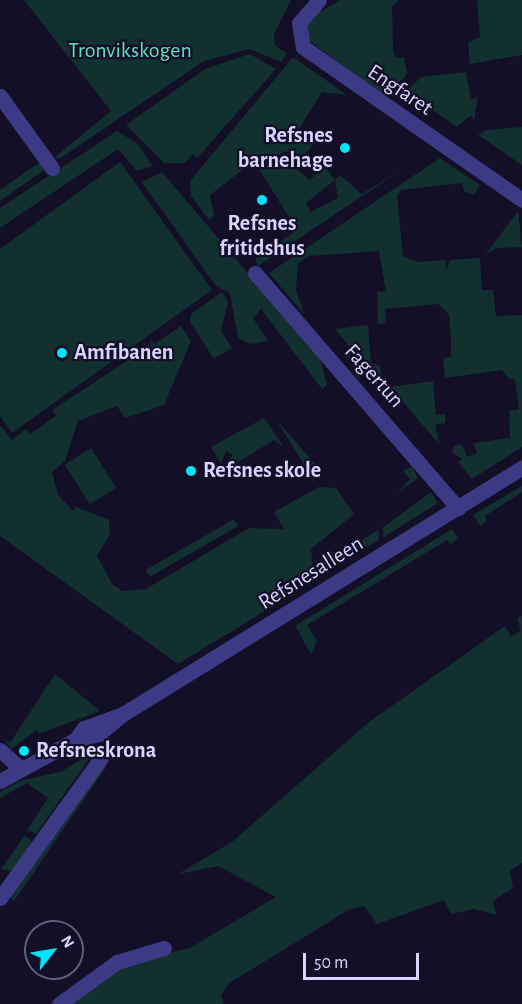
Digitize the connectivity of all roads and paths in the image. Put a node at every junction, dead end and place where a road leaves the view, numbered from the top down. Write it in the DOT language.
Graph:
graph roads {
  1 [pos="319,0"];
  2 [pos="0,97"];
  3 [pos="52,168"];
  4 [pos="522,200"];
  5 [pos="255,273"];
  6 [pos="522,468"];
  7 [pos="458,508"];
  8 [pos="0,750"];
  9 [pos="101,758"];
  10 [pos="21,769"];
  11 [pos="0,781"];
  12 [pos="0,898"];
  13 [pos="164,948"];
  14 [pos="59,1004"];
  1 -- 4 [label="street, Engfaret"];
  2 -- 3 [label="street"];
  5 -- 7 [label="street, Fagertun"];
  6 -- 7 [label="street, Refsnesalleen"];
  7 -- 10 [label="street, Refsnesalleen"];
  8 -- 10 [label="street"];
  9 -- 12 [label="street"];
  10 -- 11 [label="street, Refsnesalleen"];
  13 -- 14 [label="street"];
}
